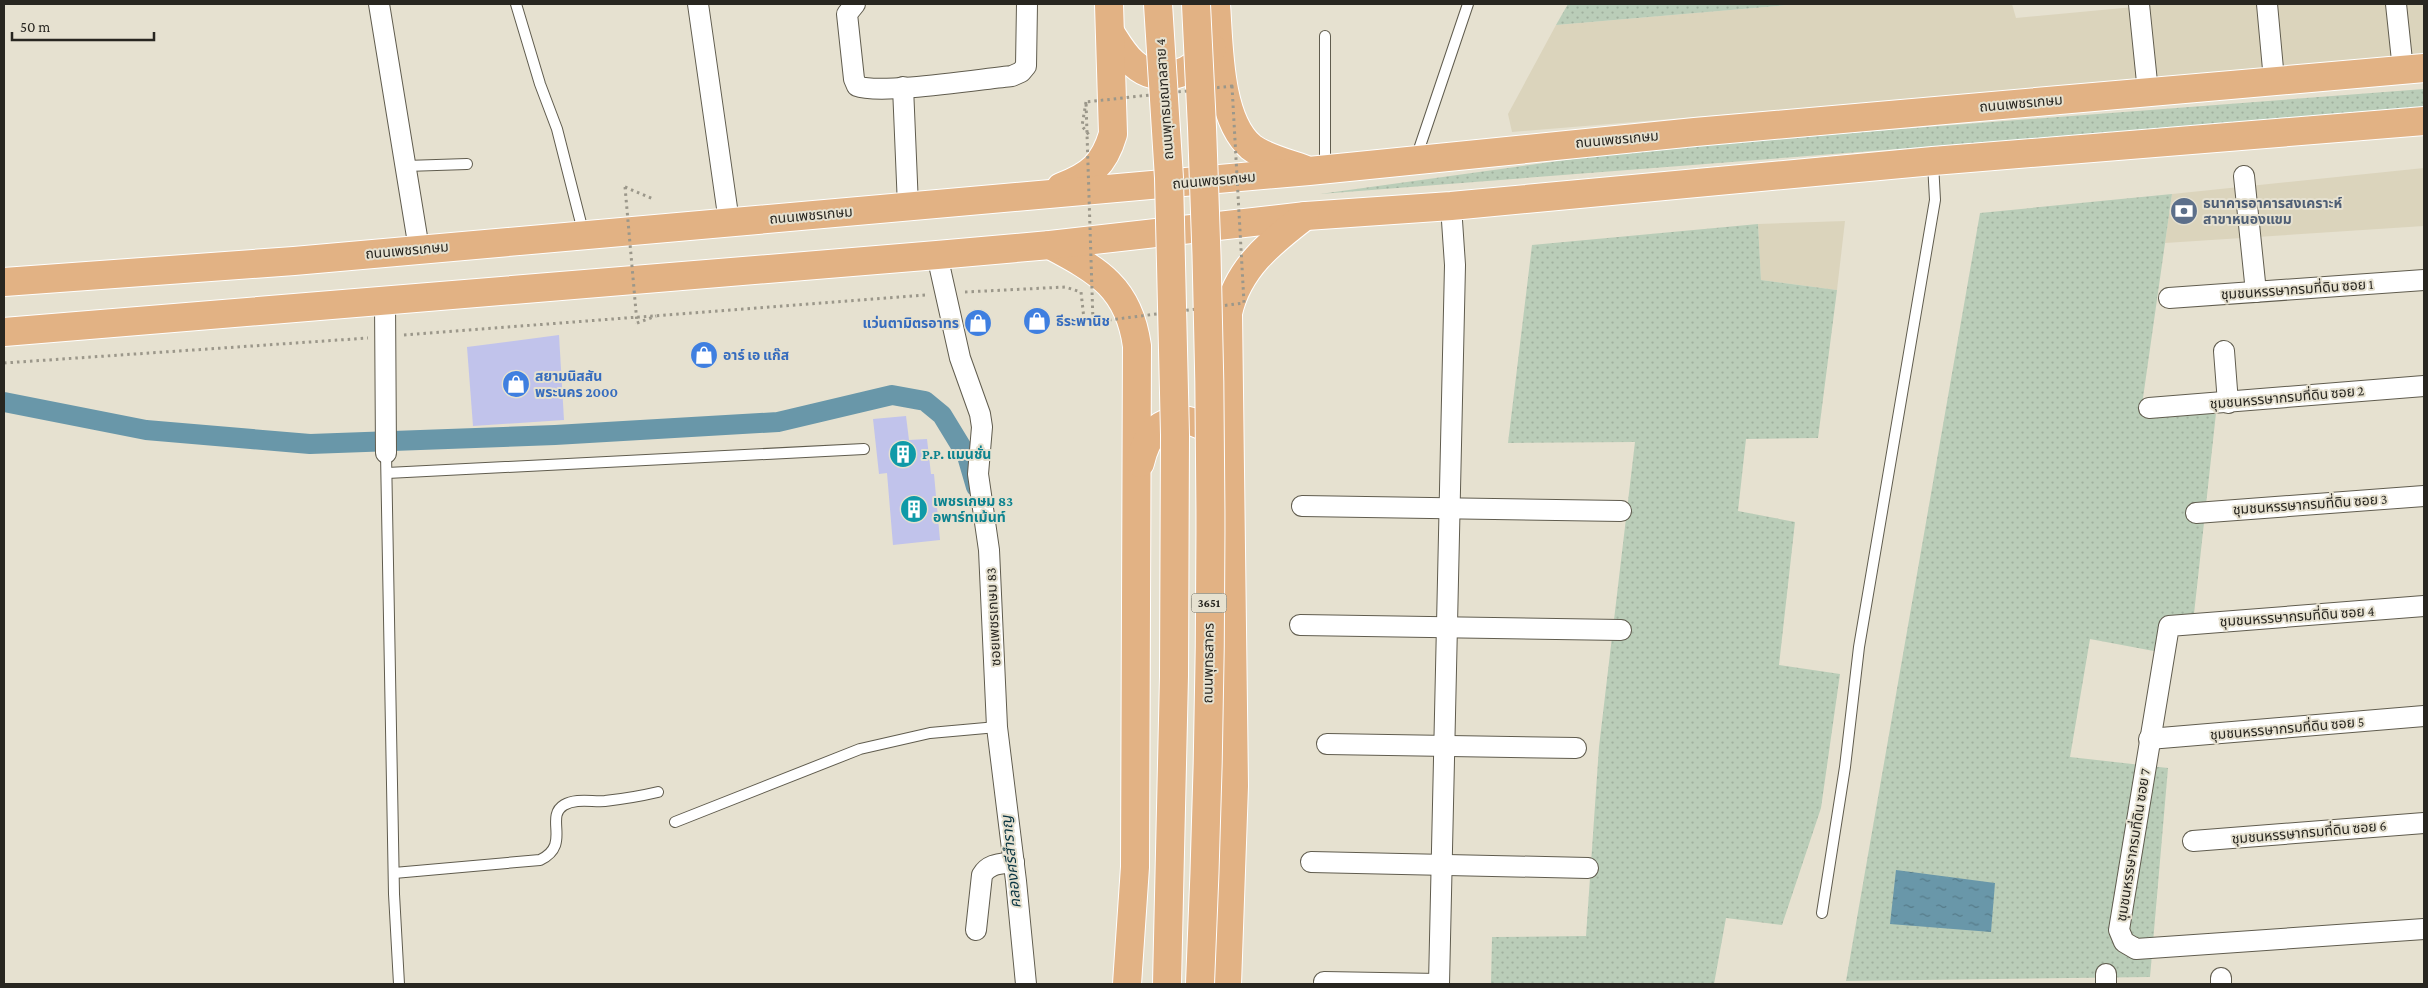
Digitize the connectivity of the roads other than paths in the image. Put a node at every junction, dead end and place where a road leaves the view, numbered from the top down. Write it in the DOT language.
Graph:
graph roads {
  1 [pos="379,4"];
  2 [pos="516,4"];
  3 [pos="698,4"];
  4 [pos="855,4"];
  5 [pos="1027,4"];
  6 [pos="1109,4"];
  7 [pos="1158,4"];
  8 [pos="1196,4"];
  9 [pos="1468,4"];
  10 [pos="2139,4"];
  11 [pos="2267,4"];
  12 [pos="2396,4"];
  13 [pos="1217,17"];
  14 [pos="1110,32"];
  15 [pos="1325,36"];
  16 [pos="2414,69"];
  17 [pos="2274,80"];
  18 [pos="904,87"];
  19 [pos="2148,92"];
  20 [pos="2424,121"];
  21 [pos="1416,159"];
  22 [pos="1933,161"];
  23 [pos="467,164"];
  24 [pos="406,166"];
  25 [pos="1317,170"];
  26 [pos="2244,176"];
  27 [pos="1044,194"];
  28 [pos="908,206"];
  29 [pos="1452,206"];
  30 [pos="1306,216"];
  31 [pos="729,222"];
  32 [pos="584,235"];
  33 [pos="1050,245"];
  34 [pos="419,249"];
  35 [pos="937,255"];
  36 [pos="2424,280"];
  37 [pos="4,282"];
  38 [pos="2256,292"];
  39 [pos="2169,298"];
  40 [pos="385,301"];
  41 [pos="4,332"];
  42 [pos="2224,351"];
  43 [pos="2424,386"];
  44 [pos="2228,403"];
  45 [pos="2149,408"];
  46 [pos="864,449"];
  47 [pos="386,463"];
  48 [pos="1138,474"];
  49 [pos="1230,478"];
  50 [pos="2424,496"];
  51 [pos="1302,506"];
  52 [pos="1448,508"];
  53 [pos="1622,511"];
  54 [pos="2196,513"];
  55 [pos="2424,606"];
  56 [pos="1300,625"];
  57 [pos="2170,626"];
  58 [pos="1445,628"];
  59 [pos="1621,630"];
  60 [pos="2424,716"];
  61 [pos="997,727"];
  62 [pos="2150,739"];
  63 [pos="1327,744"];
  64 [pos="1443,745"];
  65 [pos="1576,748"];
  66 [pos="658,792"];
  67 [pos="675,822"];
  68 [pos="2424,823"];
  69 [pos="2193,841"];
  70 [pos="1014,862"];
  71 [pos="1311,862"];
  72 [pos="1442,865"];
  73 [pos="1588,868"];
  74 [pos="394,873"];
  75 [pos="1822,913"];
  76 [pos="2424,929"];
  77 [pos="976,930"];
  78 [pos="1324,982"];
  79 [pos="399,984"];
  80 [pos="1026,984"];
  81 [pos="1127,984"];
  82 [pos="1167,984"];
  83 [pos="1200,984"];
  84 [pos="1227,984"];
  85 [pos="1438,984"];
  1 -- 24 [label="street"];
  2 -- 32 [label="lane"];
  3 -- 31 [label="street"];
  4 -- 18 [label="street"];
  5 -- 18 [label="street"];
  6 -- 14 [label="main road"];
  7 -- 82 [label="main road, ถนนพุทธมณฑลสาย 4 / 3651, bridge"];
  8 -- 83 [label="main road, ถนนพุทธสาคร / 3651, bridge"];
  9 -- 21 [label="lane"];
  10 -- 19 [label="street"];
  11 -- 17 [label="street"];
  12 -- 16 [label="street"];
  13 -- 14 [label="main road"];
  13 -- 25 [label="main road"];
  14 -- 27 [label="main road"];
  15 -- 25 [label="lane"];
  16 -- 17 [label="main road, ถนนเพชรเกษม"];
  17 -- 19 [label="main road, ถนนเพชรเกษม"];
  18 -- 28 [label="street"];
  19 -- 21 [label="main road, ถนนเพชรเกษม"];
  20 -- 22 [label="main road"];
  21 -- 25 [label="main road, ถนนเพชรเกษม"];
  22 -- 29 [label="main road"];
  22 -- 75 [label="lane"];
  23 -- 24 [label="lane"];
  24 -- 34 [label="street"];
  25 -- 27 [label="main road, ถนนเพชรเกษม"];
  26 -- 38 [label="street"];
  27 -- 28 [label="main road, ถนนเพชรเกษม"];
  28 -- 31 [label="main road, ถนนเพชรเกษม"];
  29 -- 30 [label="main road"];
  29 -- 52 [label="street"];
  30 -- 33 [label="main road"];
  30 -- 49 [label="main road"];
  31 -- 32 [label="main road, ถนนเพชรเกษม"];
  32 -- 34 [label="main road, ถนนเพชรเกษม"];
  33 -- 35 [label="main road"];
  33 -- 48 [label="main road"];
  34 -- 37 [label="main road, ถนนเพชรเกษม"];
  35 -- 40 [label="main road"];
  35 -- 61 [label="street, ซอยเพชรเกษม 83"];
  36 -- 38 [label="street, ชุมชนหรรษากรมที่ดิน ซอย 1"];
  38 -- 39 [label="street, ชุมชนหรรษากรมที่ดิน ซอย 1"];
  40 -- 41 [label="main road"];
  40 -- 47 [label="street"];
  42 -- 44 [label="street"];
  43 -- 44 [label="street, ชุมชนหรรษากรมที่ดิน ซอย 2"];
  44 -- 45 [label="street, ชุมชนหรรษากรมที่ดิน ซอย 2"];
  46 -- 47 [label="lane"];
  47 -- 74 [label="lane"];
  48 -- 49 [label="main road"];
  48 -- 81 [label="main road"];
  49 -- 84 [label="main road"];
  50 -- 54 [label="street, ชุมชนหรรษากรมที่ดิน ซอย 3"];
  51 -- 52 [label="street"];
  52 -- 53 [label="street"];
  52 -- 58 [label="street"];
  55 -- 57 [label="street, ชุมชนหรรษากรมที่ดิน ซอย 4"];
  56 -- 58 [label="street"];
  57 -- 62 [label="street, ชุมชนหรรษากรมที่ดิน ซอย 7"];
  58 -- 59 [label="street"];
  58 -- 64 [label="street"];
  60 -- 62 [label="street, ชุมชนหรรษากรมที่ดิน ซอย 5"];
  61 -- 67 [label="lane"];
  61 -- 70 [label="street, ซอยเพชรเกษม 83"];
  62 -- 76 [label="street, ชุมชนหรรษากรมที่ดิน ซอย 7"];
  63 -- 64 [label="street"];
  64 -- 65 [label="street"];
  64 -- 72 [label="street"];
  66 -- 74 [label="lane"];
  68 -- 69 [label="street, ชุมชนหรรษากรมที่ดิน ซอย 6"];
  70 -- 77 [label="street"];
  70 -- 80 [label="street, ซอยเพชรเกษม 83"];
  71 -- 72 [label="street"];
  72 -- 73 [label="street"];
  72 -- 85 [label="street"];
  74 -- 79 [label="lane"];
  78 -- 85 [label="street"];
}
